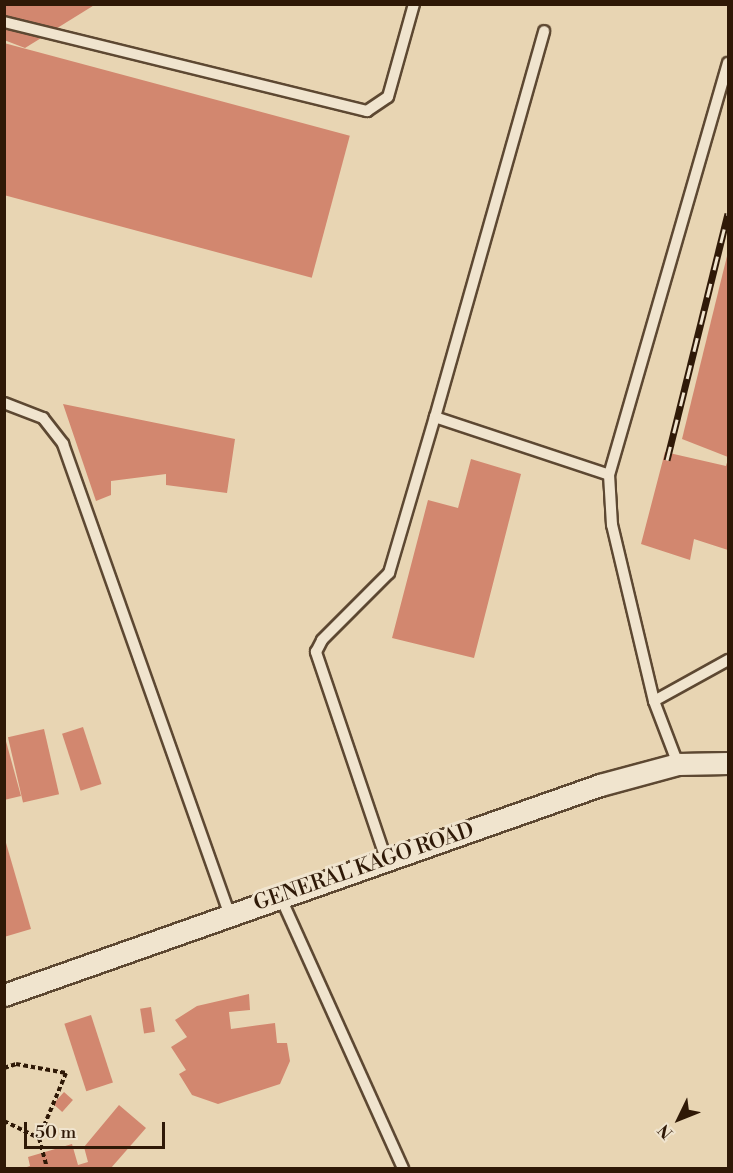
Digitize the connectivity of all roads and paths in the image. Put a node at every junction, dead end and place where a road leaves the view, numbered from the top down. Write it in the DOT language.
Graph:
graph roads {
  1 [pos="414,4"];
  2 [pos="4,22"];
  3 [pos="544,31"];
  4 [pos="729,63"];
  5 [pos="4,403"];
  6 [pos="435,417"];
  7 [pos="609,475"];
  8 [pos="729,660"];
  9 [pos="654,701"];
  10 [pos="729,763"];
  11 [pos="678,764"];
  12 [pos="386,859"];
  13 [pos="280,895"];
  14 [pos="229,912"];
  15 [pos="4,995"];
  16 [pos="4,1068"];
  17 [pos="4,1121"];
  18 [pos="39,1138"];
  19 [pos="47,1168"];
  20 [pos="403,1168"];
  1 -- 2 [label="lane"];
  3 -- 6 [label="lane"];
  4 -- 7 [label="lane"];
  5 -- 14 [label="lane"];
  6 -- 7 [label="lane"];
  6 -- 12 [label="lane"];
  7 -- 9 [label="lane"];
  8 -- 9 [label="lane"];
  9 -- 11 [label="lane"];
  10 -- 11 [label="street, GENERAL KAGO ROAD"];
  11 -- 12 [label="street, GENERAL KAGO ROAD"];
  12 -- 13 [label="street, GENERAL KAGO ROAD"];
  13 -- 14 [label="street, GENERAL KAGO ROAD"];
  13 -- 20 [label="lane"];
  14 -- 15 [label="street, GENERAL KAGO ROAD"];
  16 -- 18 [label="path"];
  17 -- 18 [label="path"];
  18 -- 19 [label="path"];
}
